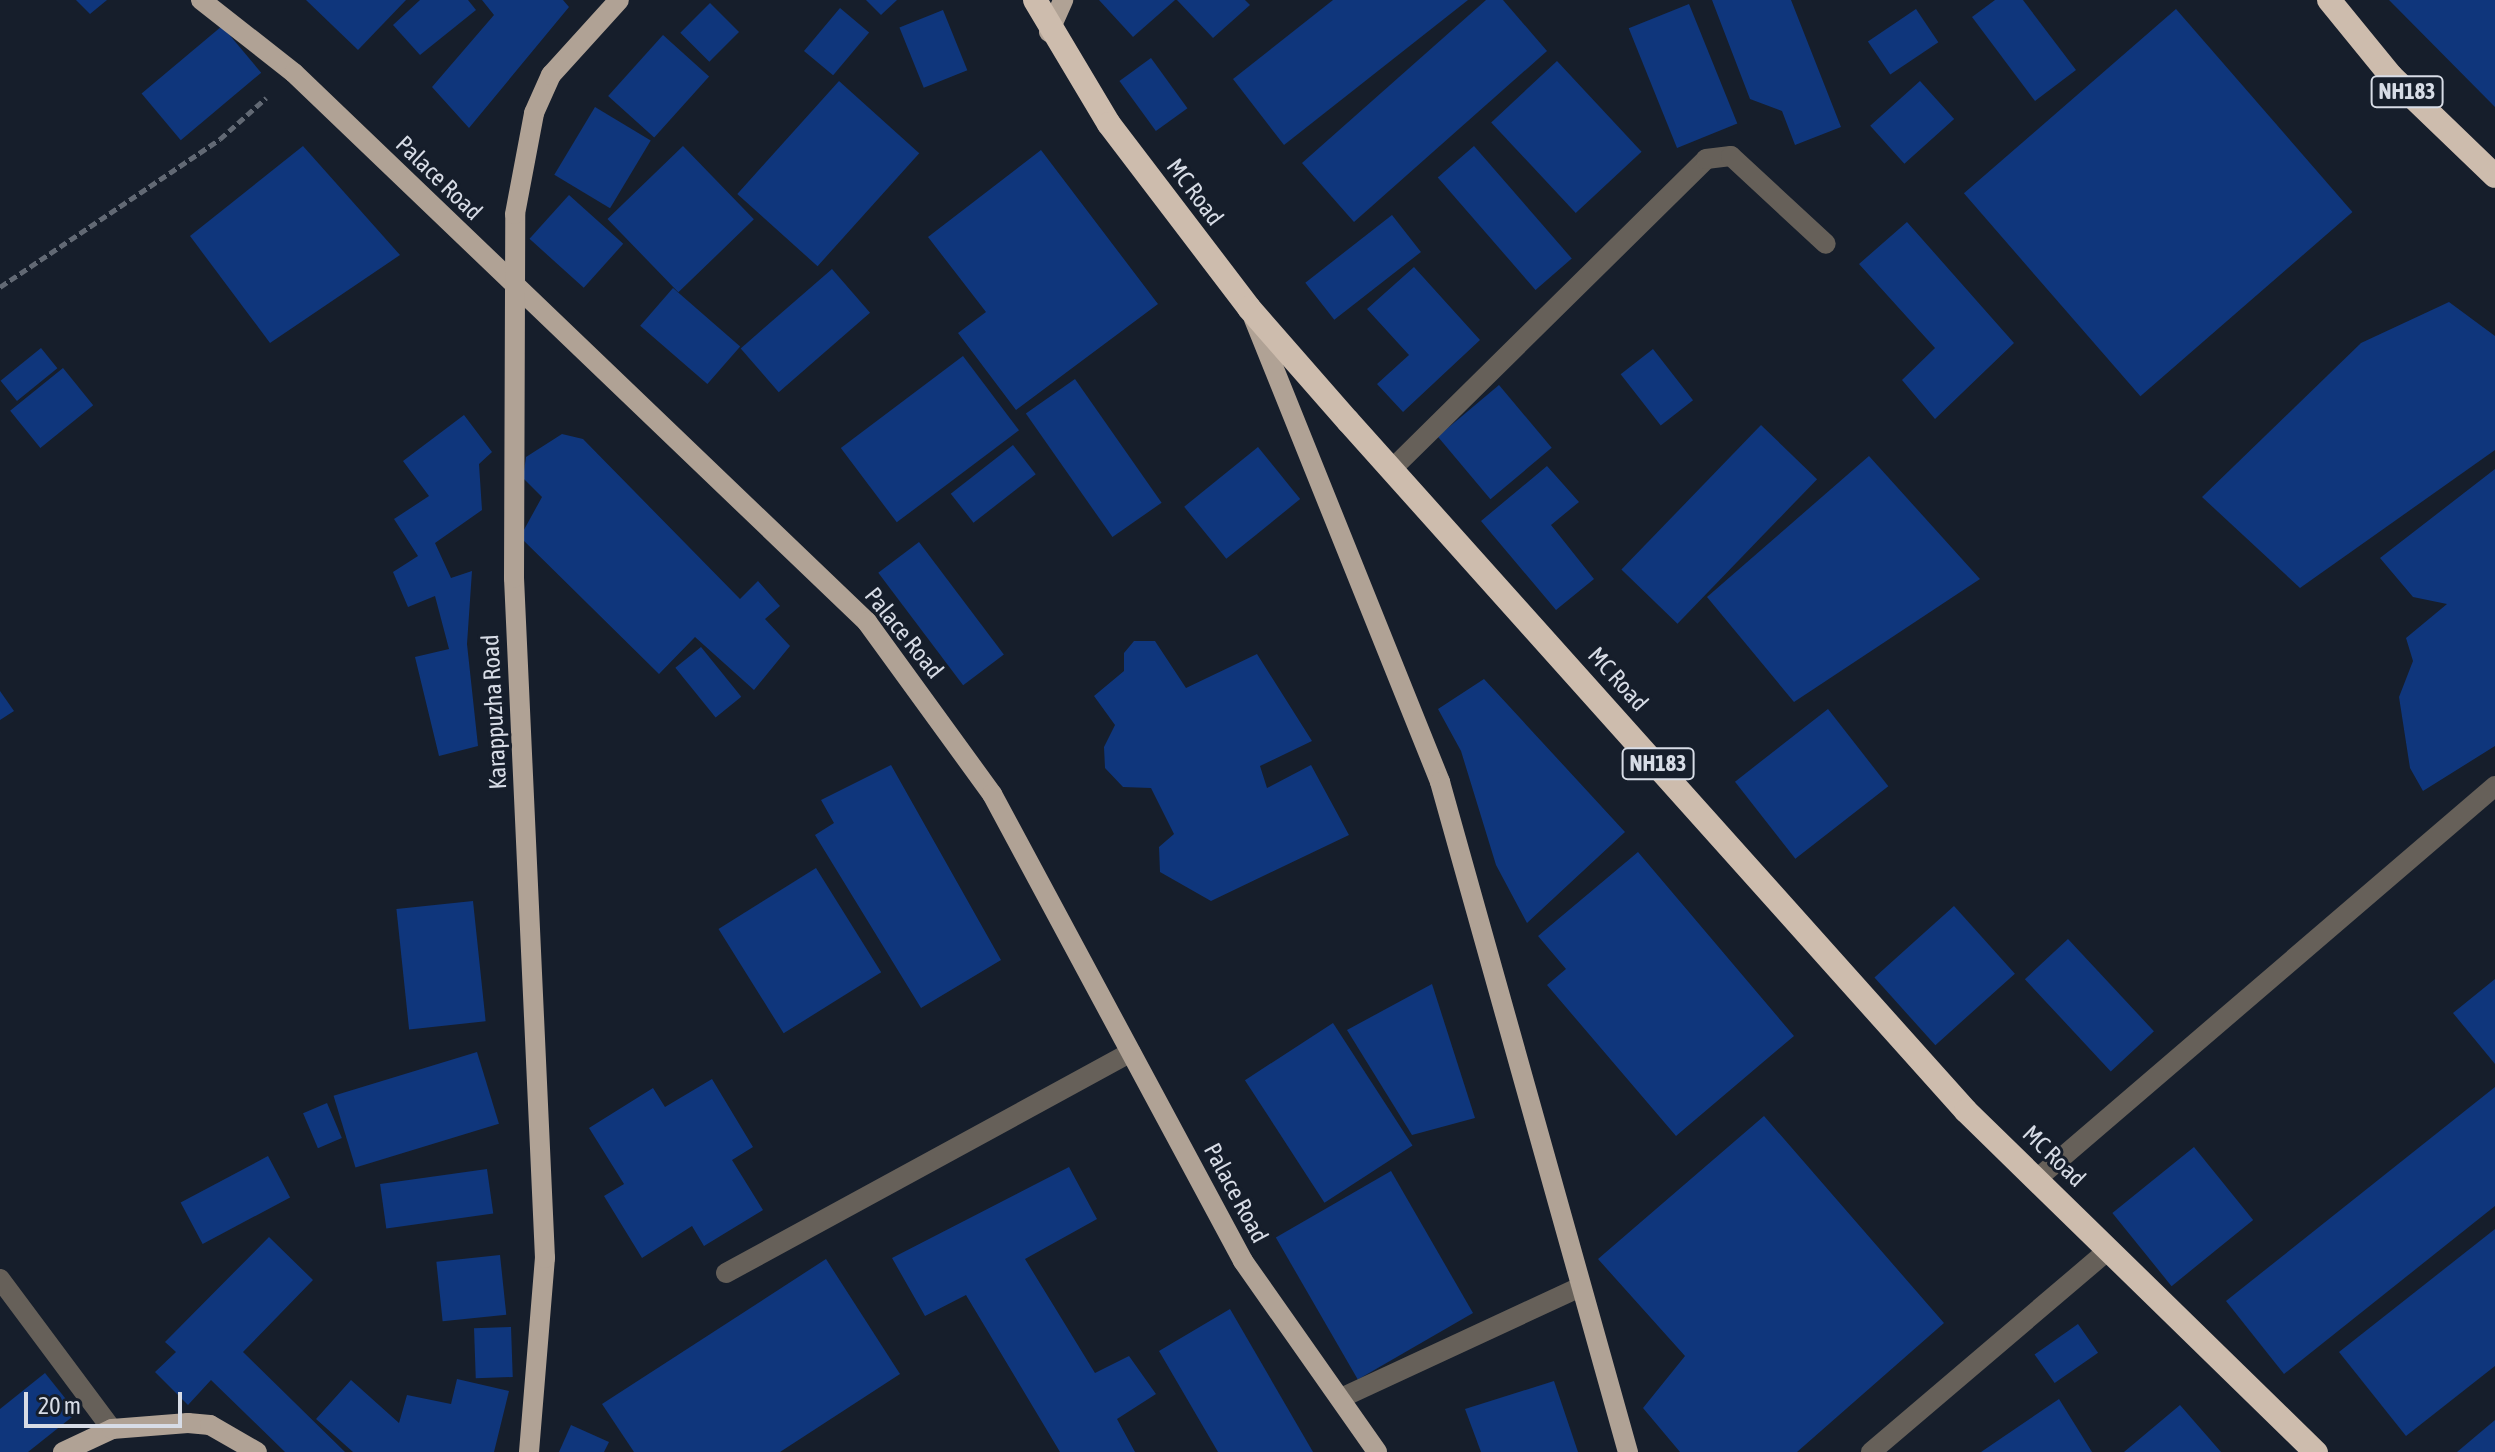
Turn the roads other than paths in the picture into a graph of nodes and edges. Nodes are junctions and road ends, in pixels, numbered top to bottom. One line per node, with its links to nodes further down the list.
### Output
1 (201, 0): 9 (main road, Palace Road)
2 (619, 0): 9 (main road, Karappuzha Road)
3 (1035, 0): 6 (highway, MC Road / NH183)
4 (1063, 0): 6 (main road)
5 (2329, 0): 7 (highway, NH183)
6 (1049, 32): 10 (highway, MC Road / NH183)
7 (2495, 176)
8 (1826, 244): 11 (street)
9 (511, 284): 13 (main road, Palace Road); 23 (main road, Karappuzha Road)
10 (1249, 308): 11 (highway, MC Road / NH183); 18 (main road)
11 (1392, 469): 14 (highway, MC Road / NH183)
12 (2495, 786): 14 (street)
13 (1131, 1052): 16 (street); 19 (main road, Palace Road)
14 (2038, 1178): 15 (highway, MC Road / NH183)
15 (2108, 1250): 26 (street); 27 (highway, MC Road / NH183)
16 (726, 1273)
17 (0, 1279): 20 (street)
18 (1580, 1287): 19 (street); 25 (main road)
19 (1341, 1398): 24 (main road, Palace Road)
20 (112, 1429): 21 (main road); 22 (main road)
21 (63, 1452)
22 (257, 1452)
23 (529, 1452)
24 (1377, 1452)
25 (1628, 1452)
26 (1871, 1452)
27 (2316, 1452)

